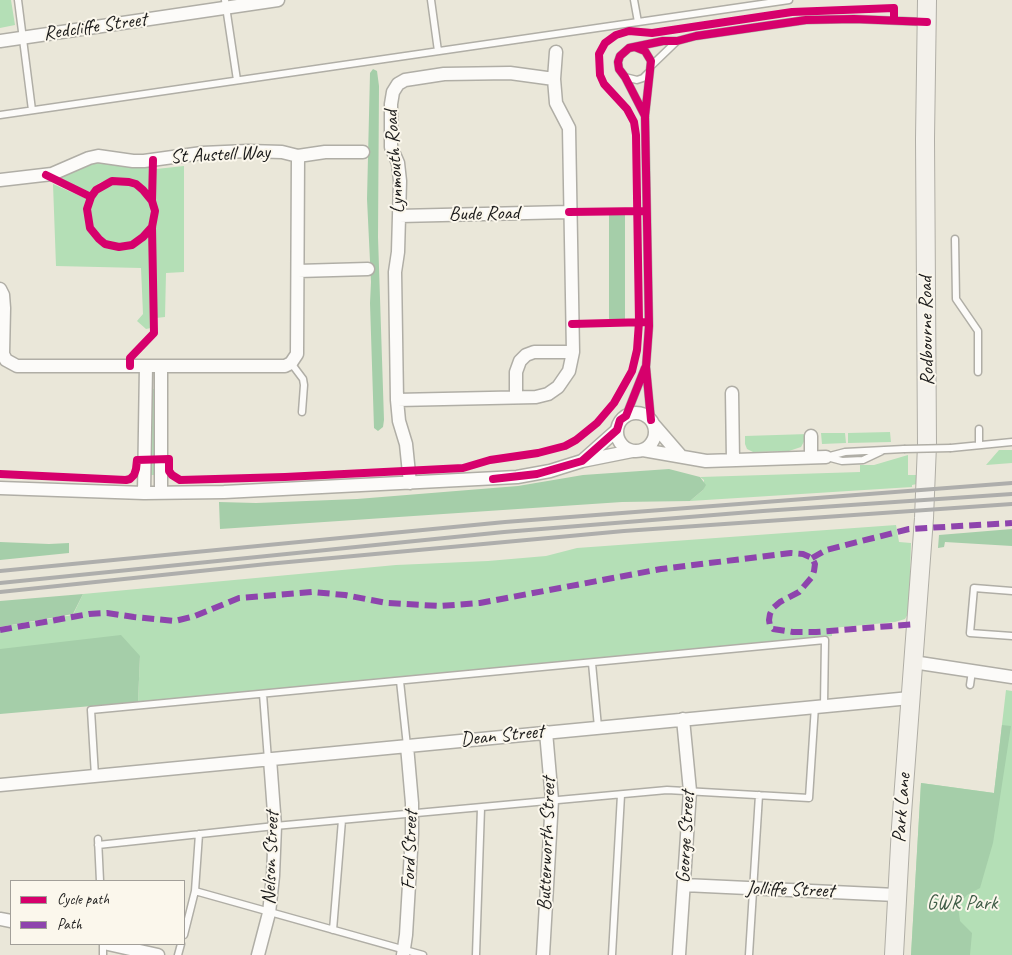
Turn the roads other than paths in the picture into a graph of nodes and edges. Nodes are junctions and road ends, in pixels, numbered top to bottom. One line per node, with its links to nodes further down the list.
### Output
1 (18, 0): 10 (lane)
2 (278, 0): 7 (street, Redcliffe Street)
3 (431, 0): 14 (lane)
4 (634, 0): 8 (lane)
5 (789, 0): 8 (lane)
6 (927, 0): 9 (main road, Rodbourne Road)
7 (226, 4): 10 (street, Redcliffe Street); 19 (lane)
8 (638, 22): 14 (lane)
9 (927, 22): 12 (lane); 61 (main road, Rodbourne Road)
10 (22, 38): 11 (street, Redcliffe Street); 20 (lane)
11 (0, 41)
12 (677, 41): 13 (lane); 16 (lane)
13 (635, 47): 16 (lane); 17 (lane)
14 (438, 51): 19 (lane)
15 (556, 52): 18 (street)
16 (650, 69): 17 (lane); 22 (lane)
17 (624, 77): 22 (lane)
18 (554, 79): 26 (street); 27 (street, Lynmouth Road)
19 (237, 80): 20 (lane)
20 (32, 110): 21 (lane)
21 (0, 115)
22 (645, 116): 36 (lane)
23 (363, 152): 24 (street)
24 (298, 156): 25 (street, St Austell Way); 30 (street, St Austell Way)
25 (0, 180)
26 (570, 212): 27 (street, Bude Road); 32 (street)
27 (399, 216): 40 (street, Lynmouth Road)
28 (955, 240): 37 (lane)
29 (368, 269): 30 (street)
30 (298, 271): 33 (street, St Austell Way)
31 (0, 289): 34 (street)
32 (572, 352): 39 (street); 39 (street)
33 (291, 363): 35 (street); 41 (lane)
34 (146, 366): 35 (street); 57 (street)
35 (161, 366): 58 (street)
36 (646, 367): 42 (lane); 43 (lane)
37 (978, 372)
38 (732, 393): 53 (street)
39 (516, 397): 40 (street)
40 (397, 400): 55 (street, Lynmouth Road)
41 (302, 412)
42 (626, 416): 43 (street); 45 (street)
43 (652, 423): 49 (street); 50 (street)
44 (979, 429): 48 (lane)
45 (616, 430): 49 (street); 54 (street)
46 (811, 436): 51 (street)
47 (1012, 442): 48 (lane)
48 (979, 445): 52 (lane, bridge)
49 (638, 451): 50 (street); 54 (street)
50 (680, 456): 53 (street)
51 (811, 457): 52 (street); 53 (street)
52 (826, 457)
53 (733, 460)
54 (582, 461): 55 (street)
55 (410, 483): 58 (street)
56 (0, 488): 57 (street)
57 (144, 492): 58 (street)
58 (161, 493)
59 (1012, 591): 60 (lane)
60 (1012, 636)
61 (913, 662): 63 (street); 68 (main road, Park Lane)
62 (592, 663): 65 (lane); 69 (lane); 71 (lane)
63 (972, 671): 64 (street); 66 (lane)
64 (1012, 677)
65 (400, 681): 67 (lane); 73 (lane)
66 (970, 685)
67 (262, 694): 74 (lane); 75 (lane)
68 (910, 698): 69 (street, Dean Street); 90 (main road, Park Lane)
69 (819, 706): 70 (street, Dean Street); 79 (lane)
70 (683, 719): 71 (street, Dean Street); 77 (street, George Street)
71 (598, 727): 72 (street, Dean Street)
72 (546, 732): 73 (street, Dean Street); 80 (street, Butterworth Street)
73 (407, 746): 74 (street, Dean Street); 82 (street, Ford Street)
74 (269, 760): 75 (street, Dean Street); 84 (street, Nelson Street)
75 (95, 776): 76 (street, Dean Street)
76 (0, 785)
77 (690, 791): 78 (lane); 79 (lane); 87 (street, George Street)
78 (621, 795): 80 (lane); 101 (lane)
79 (759, 795): 88 (lane)
80 (552, 800): 81 (lane); 100 (street, Butterworth Street)
81 (481, 808): 82 (lane); 99 (lane)
82 (412, 814): 83 (lane); 95 (street, Ford Street)
83 (342, 820): 84 (lane); 92 (lane)
84 (275, 826): 85 (lane); 91 (street, Nelson Street)
85 (199, 834): 86 (lane); 89 (lane)
86 (100, 880)
87 (684, 885): 88 (street, Jolliffe Street); 102 (street, George Street)
88 (753, 889): 90 (street, Jolliffe Street); 103 (lane)
89 (196, 891): 91 (lane); 93 (lane)
90 (896, 895): 104 (main road, Park Lane)
91 (270, 913): 92 (lane); 97 (street, Nelson Street)
92 (333, 930): 95 (lane)
93 (185, 931)
94 (113, 945): 96 (street)
95 (404, 952): 98 (lane)
96 (158, 955)
97 (258, 955)
98 (423, 955)
99 (476, 955)
100 (543, 955)
101 (612, 955)
102 (679, 955)
103 (749, 955)
104 (894, 955)

